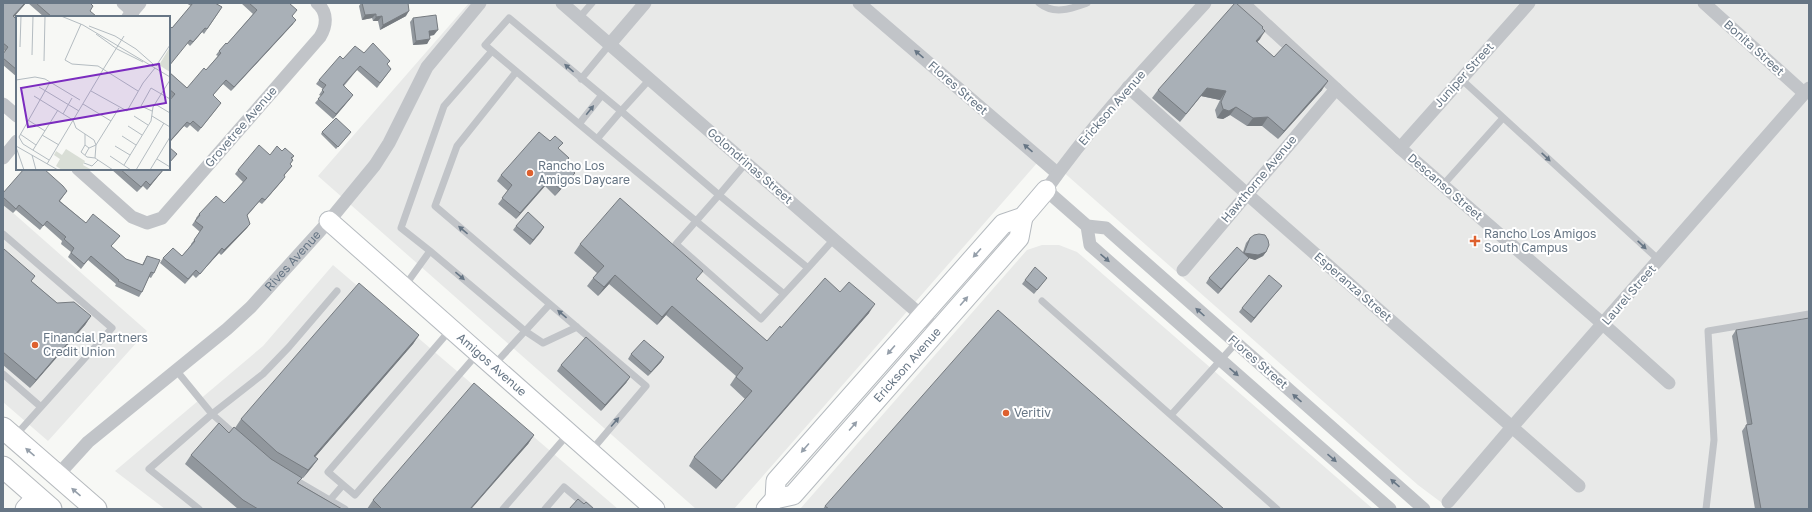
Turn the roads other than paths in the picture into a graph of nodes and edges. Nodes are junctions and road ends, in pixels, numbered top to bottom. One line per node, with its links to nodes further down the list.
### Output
1 (317, 3): 34 (street, Grovetree Avenue)
2 (480, 3): 41 (street, Rives Avenue)
3 (562, 3): 13 (street, Golondrinas Street)
4 (592, 3): 13 (lane)
5 (645, 3): 14 (street)
6 (860, 3): 35 (street, Flores Street, one-way to 6)
7 (1039, 3): 8 (lane)
8 (1087, 3)
9 (1205, 3): 20 (street, Erickson Avenue)
10 (1243, 3): 21 (street, Descanso Street)
11 (1529, 3): 19 (street, Juniper Street)
12 (1704, 3): 22 (street, Bonita Street)
13 (579, 18): 14 (street, Golondrinas Street)
14 (610, 44): 17 (street, Golondrinas Street); 18 (lane)
15 (492, 51): 16 (lane); 18 (lane, one-way to 15); 46 (lane)
16 (516, 72): 28 (lane); 54 (lane, one-way to 16)
17 (650, 78): 25 (lane); 33 (street, Golondrinas Street)
18 (581, 79): 23 (lane)
19 (1462, 79): 27 (lane); 31 (street, Juniper Street)
20 (1128, 87): 35 (street, Erickson Avenue); 38 (street, Esperanza Street)
21 (1336, 89): 31 (street, Descanso Street); 38 (street, Hawthorne Avenue)
22 (1807, 90): 47 (street, Laurel Street)
23 (602, 95): 25 (lane); 28 (lane, one-way to 23)
24 (3, 104): 26 (street)
25 (621, 111): 29 (lane); 39 (lane)
26 (16, 115)
27 (1503, 118): 36 (lane); 47 (lane, one-way to 47)
28 (579, 124): 29 (lane)
29 (597, 139): 42 (lane)
30 (16, 142): 32 (street)
31 (1400, 148): 36 (street, Descanso Street)
32 (3, 158)
33 (746, 163): 39 (lane); 45 (street, Golondrinas Street)
34 (79, 170)
35 (1057, 173): 37 (street, Erickson Avenue)
36 (1443, 185): 57 (street, Descanso Street)
37 (1046, 190): 40 (street, Erickson Avenue); 43 (street)
38 (1247, 194): 49 (street, Hawthorne Avenue); 72 (street, Esperanza Street)
39 (719, 195): 42 (lane); 48 (lane)
40 (1023, 217): 56 (street, Erickson Avenue, one-way to 56); 60 (street, Erickson Avenue, one-way to 40)
41 (329, 221): 50 (street, Amigos Avenue); 66 (street, Rives Avenue)
42 (696, 221): 52 (lane); 52 (lane)
43 (1087, 226): 62 (street, Flores Street, one-way to 43); 64 (street, Flores Street, one-way to 64)
44 (4, 238): 69 (lane)
45 (834, 240): 48 (lane); 56 (street, Golondrinas Street)
46 (430, 251): 50 (lane); 61 (lane, one-way to 61)
47 (1659, 260): 57 (street, Laurel Street)
48 (808, 268): 52 (lane)
49 (1183, 270)
50 (404, 287): 59 (street, Amigos Avenue)
51 (337, 291): 70 (lane)
52 (784, 294)
53 (1042, 301): 71 (lane)
54 (550, 304): 58 (lane, one-way to 54); 61 (lane)
55 (1809, 314): 97 (lane)
56 (921, 315): 60 (street, Golondrinas Street); 85 (street, Erickson Avenue, one-way to 85)
57 (1604, 324): 68 (street, Descanso Street); 72 (street, Laurel Street)
58 (577, 327): 61 (lane); 76 (lane, one-way to 58)
59 (451, 329): 63 (street, Amigos Avenue); 80 (lane)
60 (938, 330): 85 (street, Erickson Avenue, one-way to 60)
61 (525, 331): 65 (lane)
62 (1236, 343): 64 (lane); 96 (street, Flores Street, one-way to 62)
63 (478, 353): 65 (street, Amigos Avenue); 80 (lane)
64 (1221, 360): 71 (lane); 95 (street, Flores Street, one-way to 95)
65 (493, 366): 74 (street, Amigos Avenue)
66 (176, 370): 70 (lane); 79 (street, Rives Avenue)
67 (3, 374): 69 (lane)
68 (1668, 383)
69 (41, 406): 73 (lane)
70 (212, 414): 75 (lane); 88 (lane)
71 (1171, 415): 94 (lane)
72 (1512, 427): 81 (street, Esperanza Street); 83 (street, Laurel Street)
73 (8, 433): 79 (main road, one-way to 73)
74 (569, 433): 76 (street, Amigos Avenue); 90 (lane)
75 (246, 444)
76 (590, 452): 93 (street, Amigos Avenue)
77 (3, 466): 84 (main road)
78 (282, 472): 82 (lane)
79 (57, 476): 87 (main road, one-way to 79)
80 (344, 485): 82 (lane)
81 (1579, 486)
82 (330, 500): 89 (lane)
83 (1448, 502)
84 (38, 505): 86 (main road)
85 (771, 505)
86 (73, 509)
87 (96, 509)
88 (199, 509)
89 (345, 509)
90 (504, 509)
91 (544, 509): 92 (lane)
92 (590, 509)
93 (655, 509)
94 (1276, 509)
95 (1390, 509)
96 (1424, 509)
97 (1706, 509)

